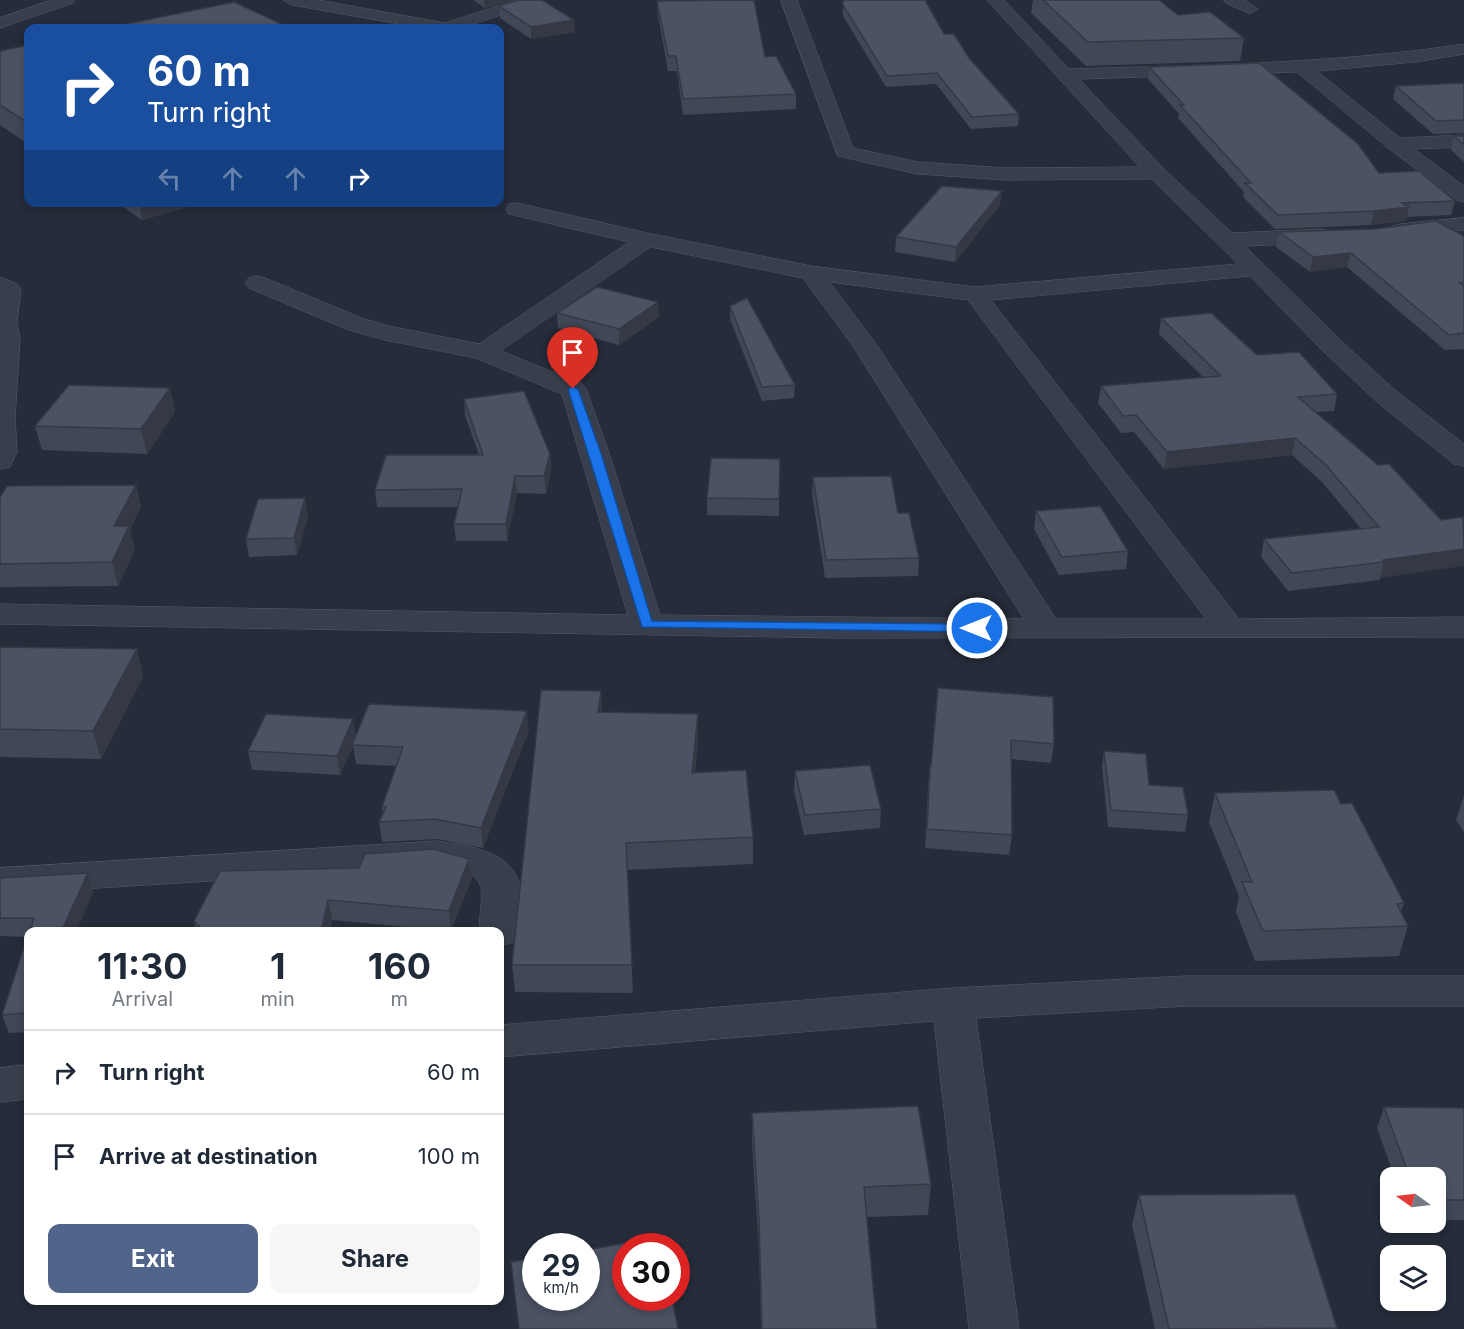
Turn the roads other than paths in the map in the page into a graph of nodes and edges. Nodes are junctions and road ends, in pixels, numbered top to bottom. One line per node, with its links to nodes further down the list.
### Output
1 (67, 0): 8 (street)
2 (295, 0): 11 (street)
3 (532, 0): 12 (street)
4 (789, 0): 18 (street)
5 (995, 0): 15 (street)
6 (1232, 0): 9 (street)
7 (0, 8): 8 (street)
8 (42, 9): 10 (street)
9 (1250, 9)
10 (0, 22)
11 (424, 24)
12 (458, 24)
13 (1464, 49): 14 (street)
14 (1301, 67): 15 (street); 17 (street)
15 (1065, 74): 18 (street)
16 (1464, 141): 17 (street)
17 (1395, 144): 19 (street)
18 (1157, 173): 25 (street)
19 (1464, 196)
20 (517, 209): 24 (street)
21 (1464, 224): 22 (street)
22 (1382, 232)
23 (1341, 235): 25 (street)
24 (647, 240): 27 (street); 31 (street)
25 (1227, 240): 26 (street)
26 (1254, 269): 30 (street); 32 (street)
27 (811, 273): 30 (street); 37 (street)
28 (257, 283): 31 (street)
29 (0, 284): 33 (street)
30 (975, 294): 38 (street)
31 (483, 352): 35 (street)
32 (1464, 458)
33 (0, 461)
34 (0, 614): 35 (street)
35 (647, 624): 37 (street)
36 (1464, 627): 38 (street)
37 (1046, 628): 38 (street)
38 (1230, 629)
39 (0, 881): 40 (street)
40 (499, 927)
41 (1464, 991): 42 (street)
42 (953, 1004): 43 (street); 46 (street)
43 (504, 1041)
44 (24, 1082): 45 (street)
45 (0, 1085)
46 (994, 1329)

